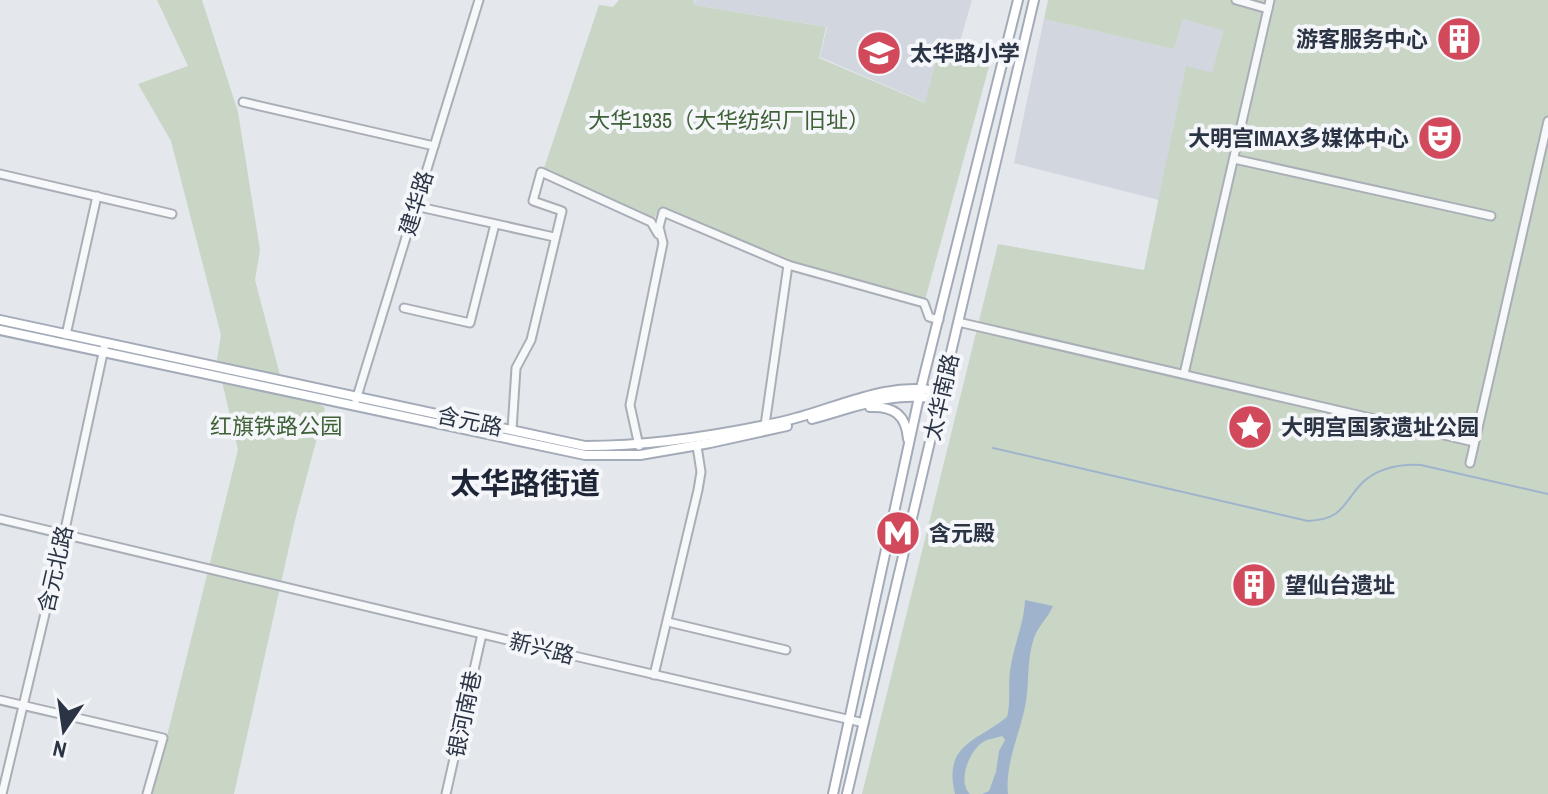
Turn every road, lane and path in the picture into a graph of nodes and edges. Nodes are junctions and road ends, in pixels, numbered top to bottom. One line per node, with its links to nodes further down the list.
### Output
1 (479, 0): 8 (street, 建华路)
2 (1018, 0): 21 (main road, 太华南路)
3 (1034, 0): 22 (main road, 太华南路)
4 (1236, 0): 5 (street)
5 (1269, 4): 9 (street)
6 (243, 102): 8 (street)
7 (1548, 121): 33 (street)
8 (434, 146): 12 (street, 建华路)
9 (1234, 159): 14 (street); 26 (street)
10 (0, 174): 11 (street)
11 (97, 196): 13 (street); 24 (street)
12 (415, 206): 15 (street); 29 (street, 建华路)
13 (172, 214)
14 (1491, 216)
15 (495, 224): 16 (street); 19 (street)
16 (554, 237): 17 (street); 32 (street)
17 (663, 243): 18 (street); 34 (street)
18 (788, 265): 21 (street); 31 (street)
19 (404, 308)
20 (0, 320): 24 (main road, 含元路)
21 (939, 320): 27 (main road, 太华南路)
22 (958, 322): 26 (street); 28 (main road, 太华南路)
23 (0, 330): 25 (main road, 含元路)
24 (66, 335): 25 (main road, 含元路)
25 (104, 349): 29 (main road, 含元路); 39 (street, 含元北路)
26 (1184, 374): 33 (street)
27 (920, 391): 28 (main road, 含元路); 30 (main road, 含元路); 31 (main road, 含元路); 36 (main road, 太华南路)
28 (940, 396): 47 (main road, 太华南路)
29 (356, 402): 32 (main road, 含元路); 35 (main road, 含元路)
30 (849, 409): 35 (main road, 含元路); 36 (main road)
31 (765, 425): 34 (main road, 含元路)
32 (512, 430): 34 (main road, 含元路)
33 (1474, 442): 37 (street)
34 (639, 446)
35 (697, 446): 40 (street)
36 (909, 447): 46 (main road, 太华南路)
37 (1470, 463)
38 (0, 519): 39 (street, 新兴路)
39 (64, 534): 41 (street, 新兴路); 45 (street, 含元北路)
40 (668, 622): 42 (street); 43 (street)
41 (482, 634): 43 (street, 新兴路); 50 (street, 银河南巷)
42 (786, 650)
43 (654, 675): 46 (street, 新兴路)
44 (0, 700): 45 (street)
45 (23, 705): 48 (street, 含元北路); 49 (street)
46 (848, 719): 47 (street, 新兴路); 51 (main road, 太华南路)
47 (864, 723): 52 (main road, 太华南路)
48 (2, 794)
49 (147, 794)
50 (446, 794)
51 (833, 794)
52 (847, 794)

